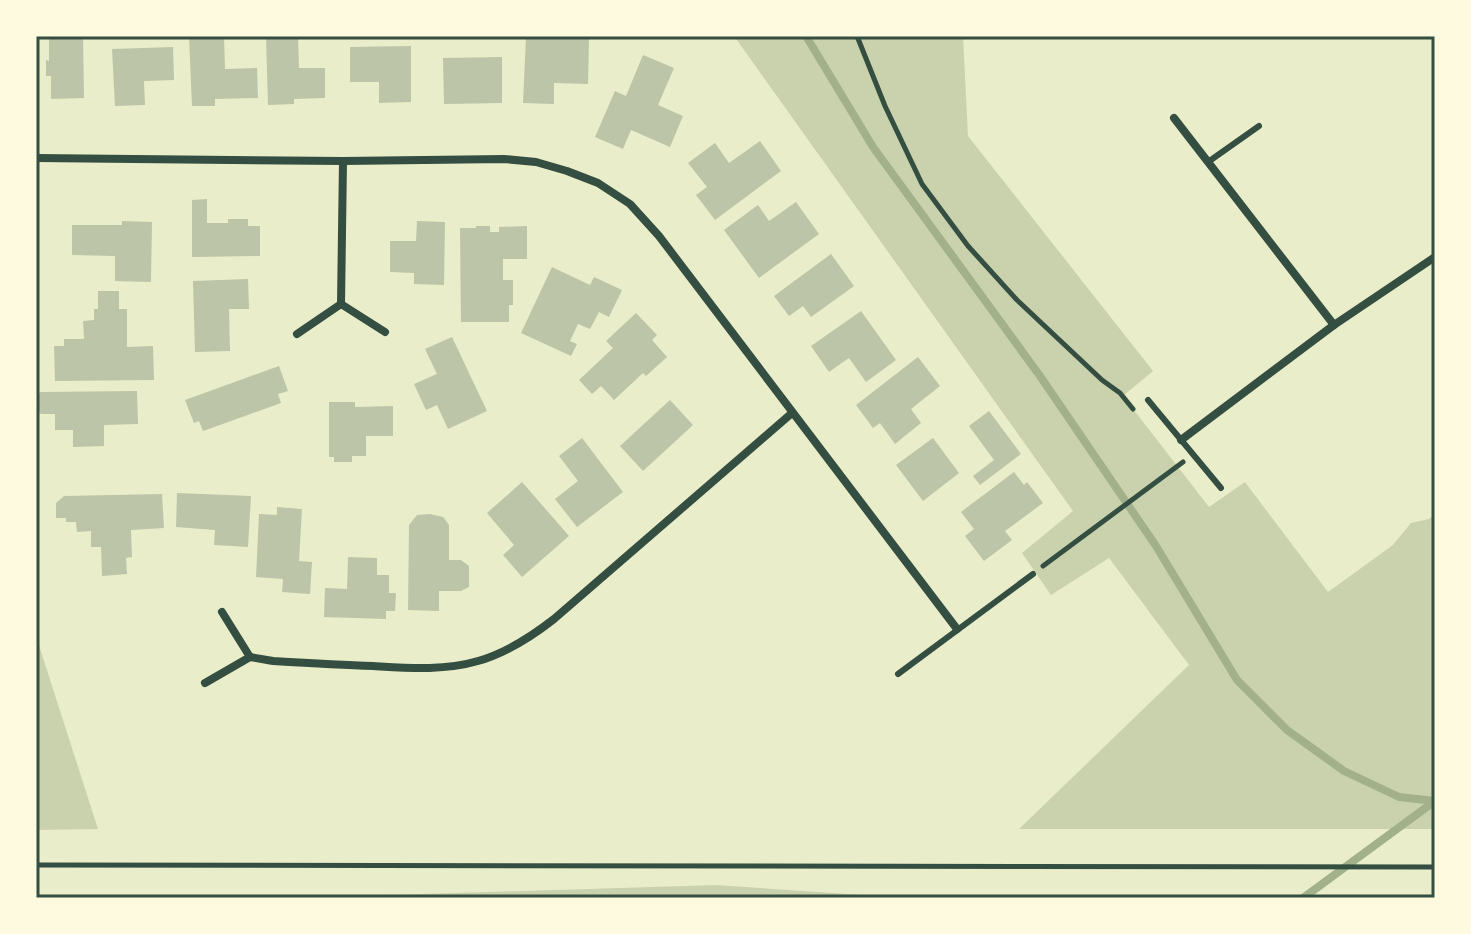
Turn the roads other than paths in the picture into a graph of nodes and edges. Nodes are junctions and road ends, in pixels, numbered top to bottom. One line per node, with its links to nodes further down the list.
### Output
1 (1174, 118): 5 (street)
2 (1259, 126): 5 (lane)
3 (36, 158): 4 (street)
4 (343, 161): 7 (street); 12 (street)
5 (1208, 162): 8 (street)
6 (1435, 257): 8 (street)
7 (341, 304): 9 (street); 10 (street)
8 (1334, 325): 13 (street)
9 (385, 332)
10 (297, 334)
11 (1148, 400): 13 (lane)
12 (792, 413): 17 (street); 18 (street)
13 (1181, 440): 14 (lane)
14 (1221, 488)
15 (1033, 574): 17 (lane)
16 (222, 612): 18 (street)
17 (957, 629): 19 (lane)
18 (250, 657): 20 (street)
19 (898, 674)
20 (205, 683)

